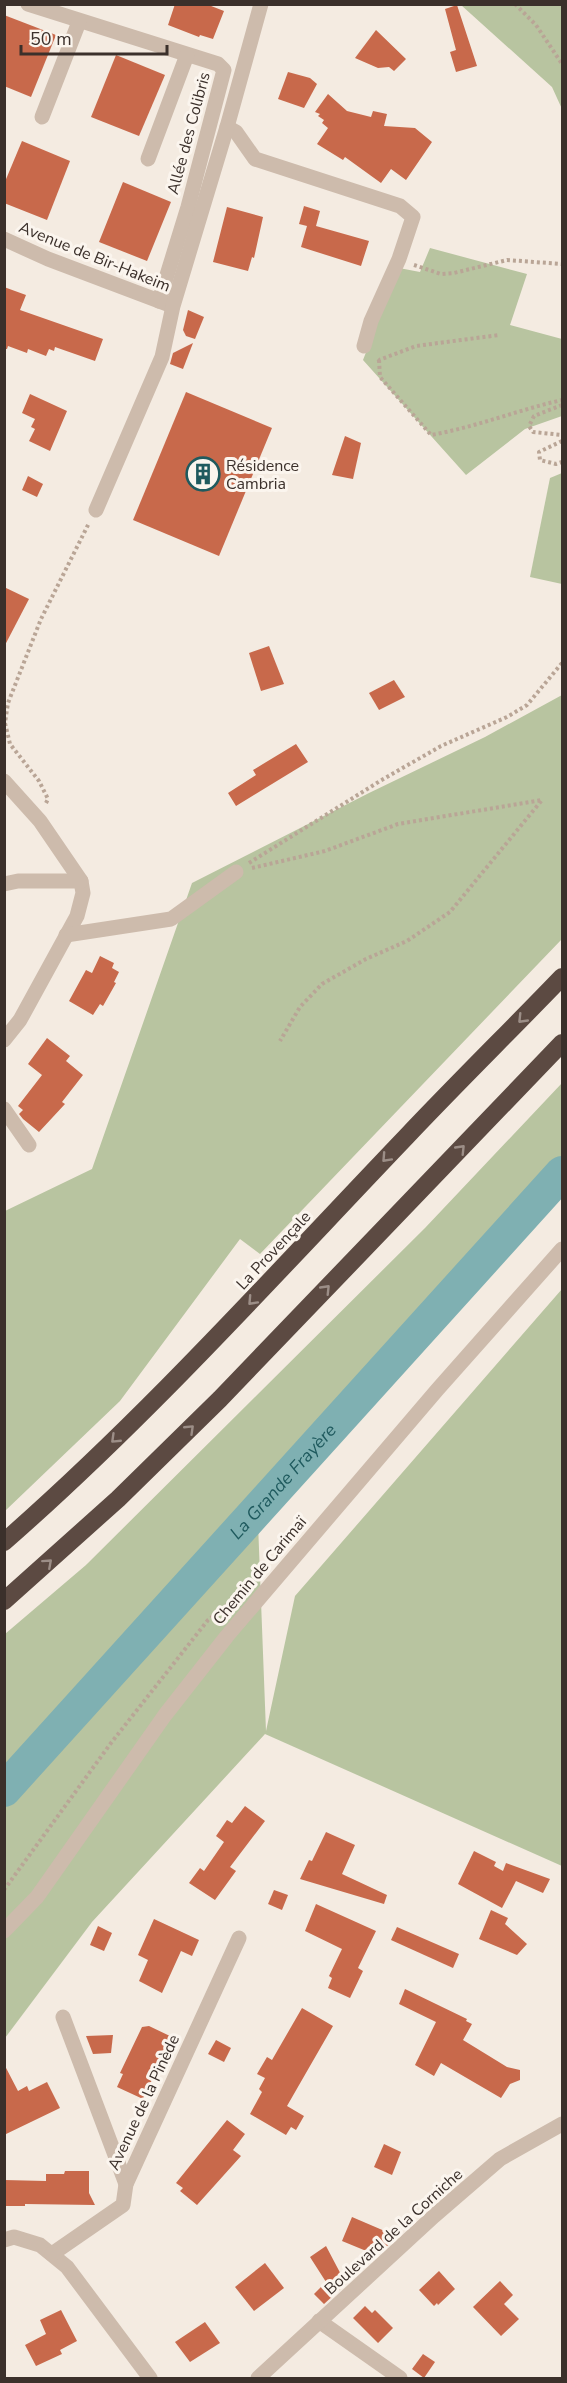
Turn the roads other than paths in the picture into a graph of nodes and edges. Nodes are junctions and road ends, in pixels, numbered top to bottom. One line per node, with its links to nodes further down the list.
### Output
1 (28, 4): 3 (street, Allée des Colibris)
2 (261, 4): 6 (street)
3 (79, 22): 4 (street, Allée des Colibris); 5 (street)
4 (188, 55): 7 (street); 9 (street, Allée des Colibris)
5 (42, 117)
6 (227, 127): 9 (street); 10 (street)
7 (148, 159)
8 (4, 239): 9 (street, Avenue de Bir-Hakeim)
9 (166, 304): 11 (street)
10 (364, 346)
11 (96, 510)
12 (4, 781): 14 (street)
13 (236, 872): 16 (street)
14 (81, 881): 15 (street); 16 (street)
15 (4, 884)
16 (66, 935): 18 (street)
17 (562, 977): 23 (highway, La Provençale, one-way to 23)
18 (4, 1040)
19 (562, 1042): 24 (highway, one-way to 19)
20 (4, 1109): 21 (street)
21 (29, 1145)
22 (562, 1249): 25 (street, Chemin de Carimaï)
23 (4, 1542)
24 (4, 1601)
25 (4, 1931)
26 (239, 1938): 29 (street, Avenue de la Pinède)
27 (63, 2017): 29 (street)
28 (562, 2124): 32 (street, Boulevard de la Corniche)
29 (126, 2184): 31 (street, Avenue de la Pinède)
30 (4, 2240): 31 (street)
31 (52, 2254): 33 (street)
32 (319, 2321): 34 (street, Boulevard de la Corniche); 35 (street)
33 (150, 2379)
34 (258, 2379)
35 (400, 2379)

